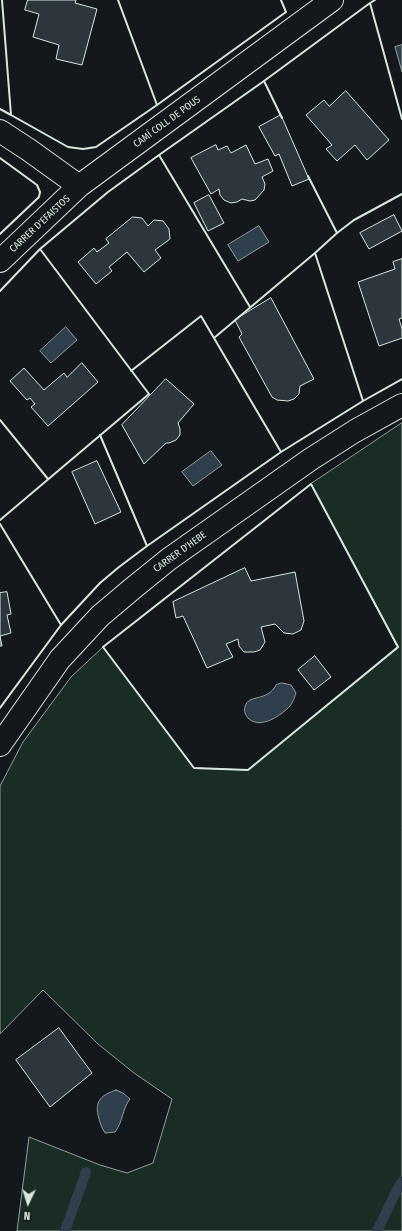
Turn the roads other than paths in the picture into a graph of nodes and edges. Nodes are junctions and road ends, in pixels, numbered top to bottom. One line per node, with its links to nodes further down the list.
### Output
1 (332, 0): 3 (street, CAMÍ COLL DE POUS)
2 (0, 131): 3 (street)
3 (79, 186): 4 (street, CARRER D'EFAISTOS)
4 (0, 261)
5 (402, 405): 6 (street, CARRER D'HEBE)
6 (0, 745)

